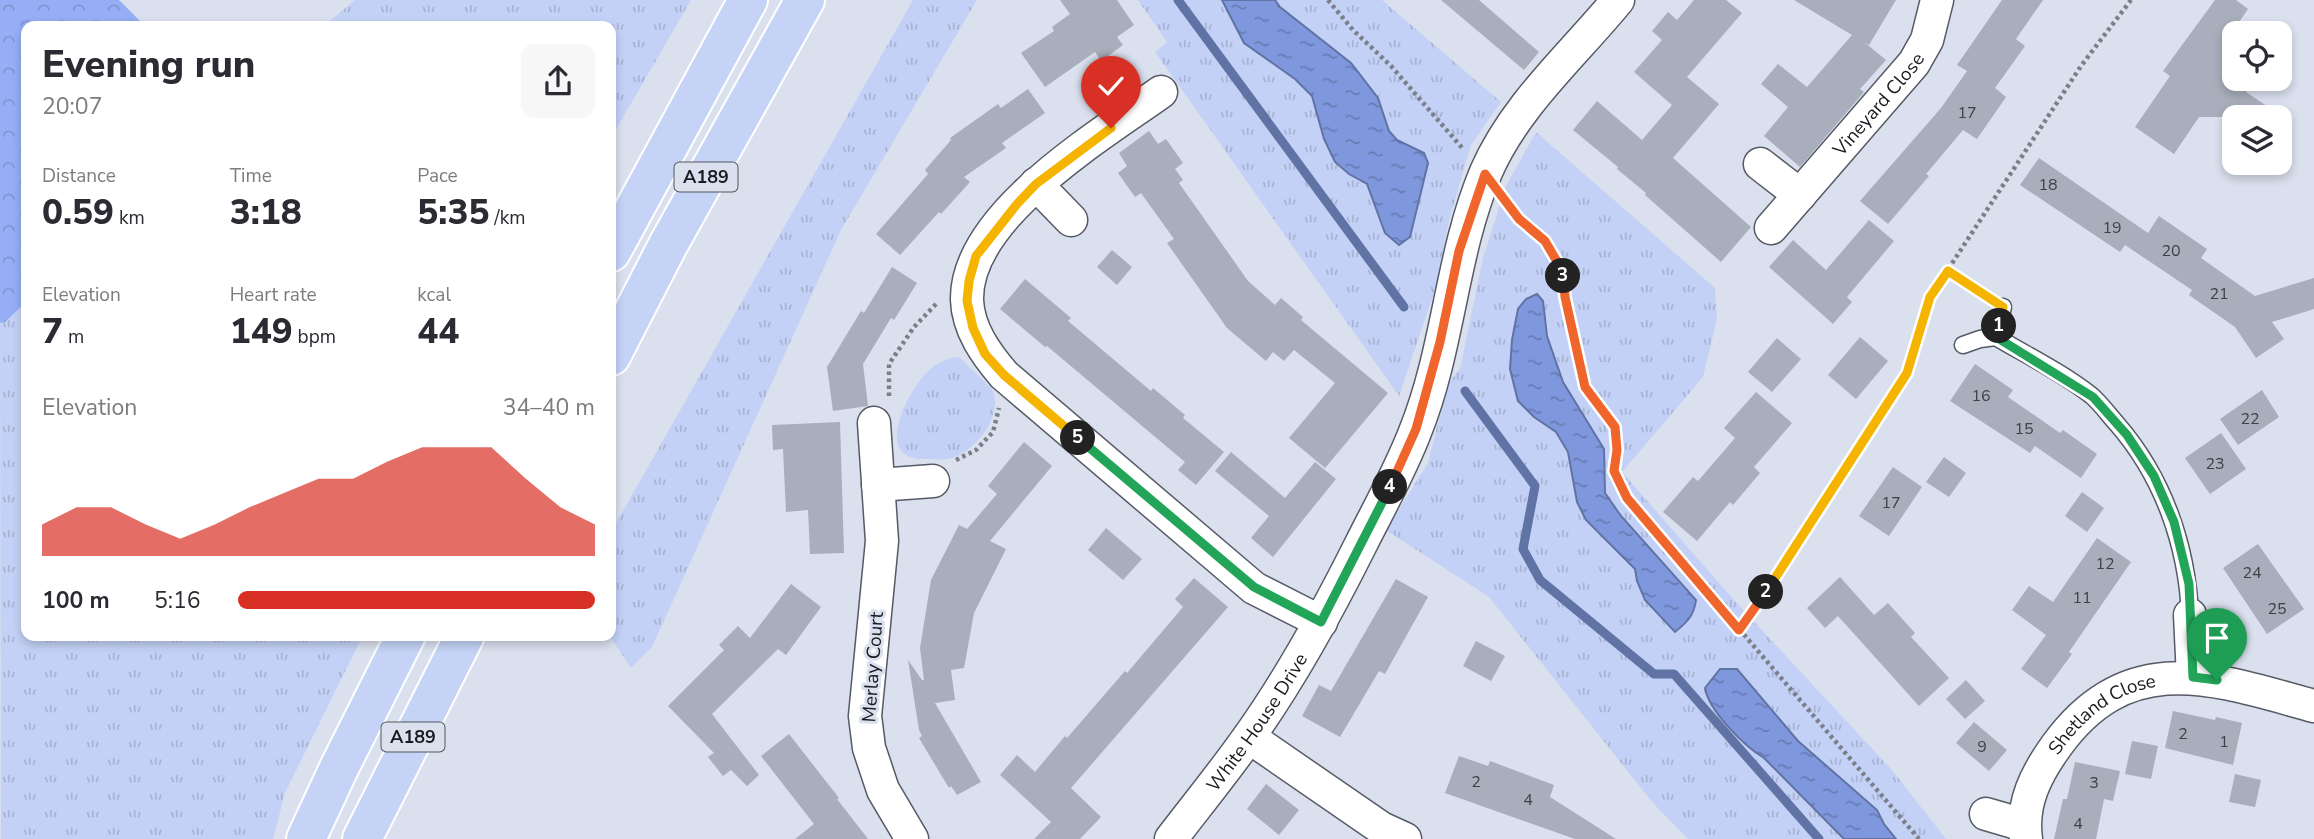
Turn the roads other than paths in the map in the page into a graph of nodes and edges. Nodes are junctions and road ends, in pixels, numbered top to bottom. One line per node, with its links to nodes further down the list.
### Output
1 (748, 0): 11 (main road, A189)
2 (805, 0): 15 (main road, A189)
3 (1618, 0): 20 (street, White House Drive)
4 (1937, 0): 8 (street, Vineyard Close)
5 (1161, 92): 7 (street)
6 (1760, 164): 8 (street)
7 (1036, 184): 9 (street); 20 (street)
8 (1800, 195): 10 (street, Vineyard Close)
9 (1070, 220)
10 (1772, 228)
11 (616, 243)
12 (2003, 307): 13 (lane)
13 (1996, 337): 14 (lane); 19 (lane)
14 (1963, 345)
15 (616, 346)
16 (882, 411): 18 (street, Merlay Court)
17 (942, 472): 18 (street)
18 (878, 485): 30 (street, Merlay Court)
19 (2190, 615): 23 (street)
20 (1321, 622): 25 (street, White House Drive)
21 (403, 641): 28 (main road, A189)
22 (462, 641): 29 (main road, A189)
23 (2193, 677): 24 (street, Shetland Close); 27 (street, Shetland Close)
24 (2314, 706)
25 (1249, 737): 31 (street, White House Drive); 32 (street)
26 (1986, 814): 27 (street, Shetland Close)
27 (2025, 832)
28 (306, 839)
29 (362, 839)
30 (912, 839)
31 (1171, 839)
32 (1405, 839)

